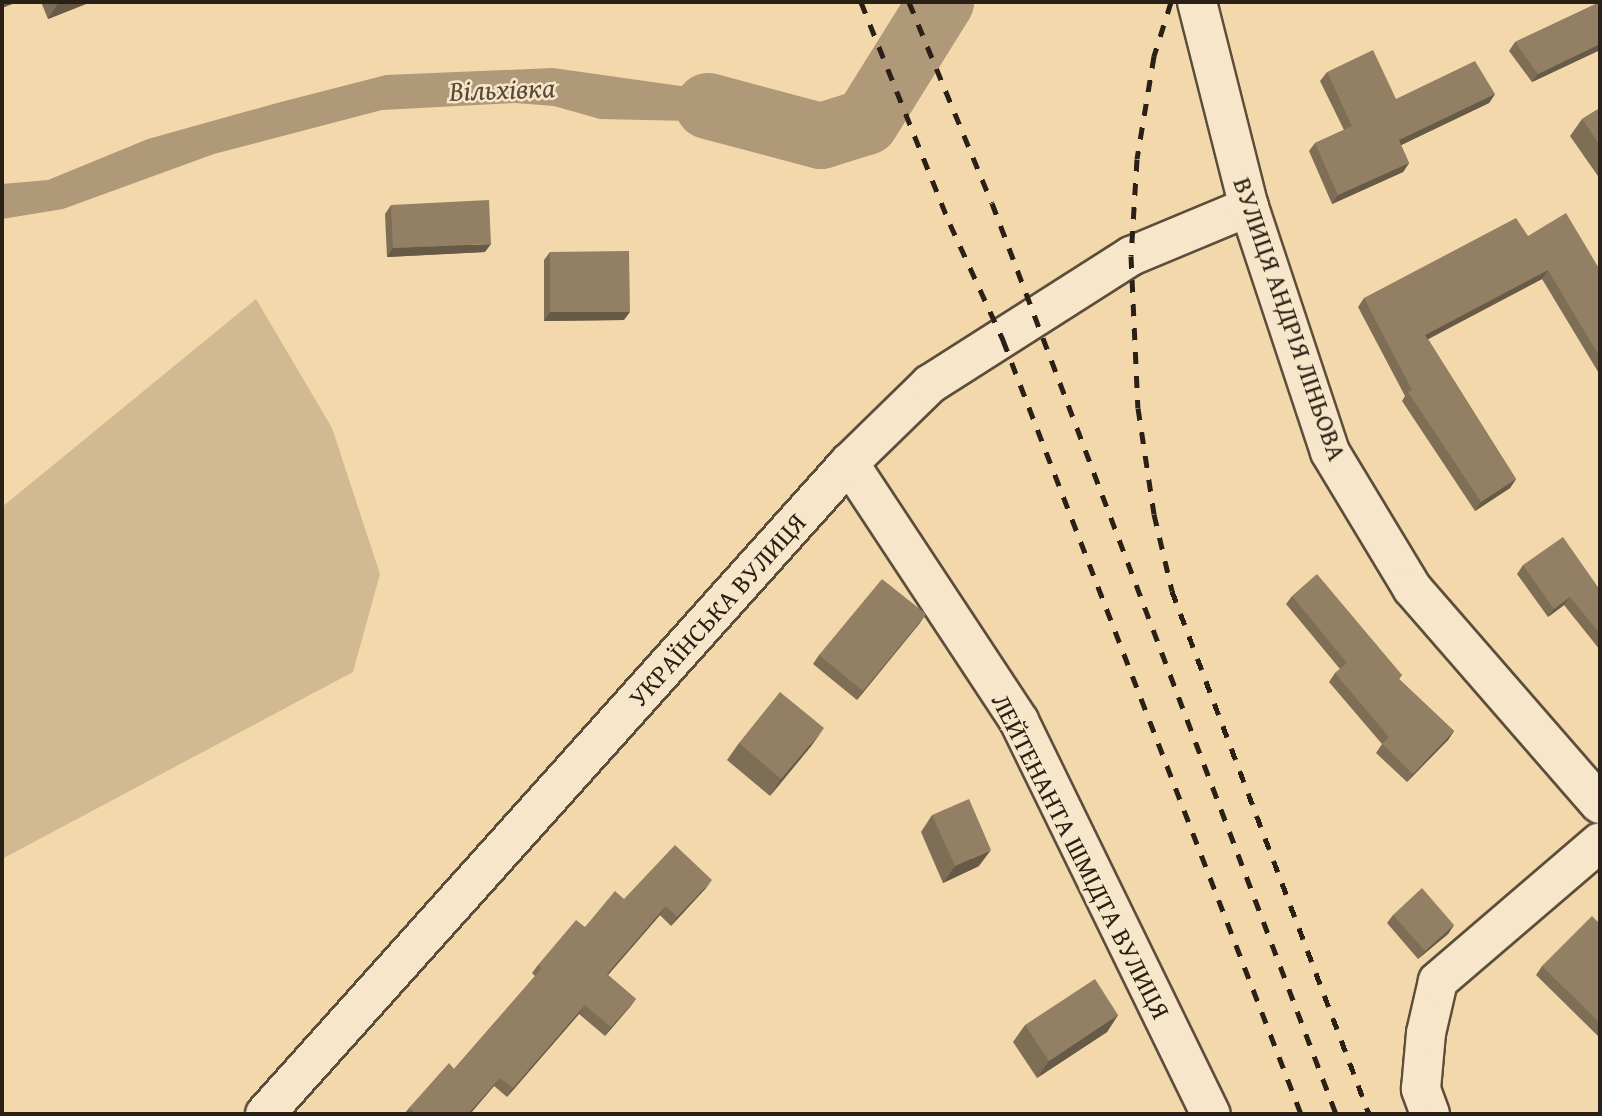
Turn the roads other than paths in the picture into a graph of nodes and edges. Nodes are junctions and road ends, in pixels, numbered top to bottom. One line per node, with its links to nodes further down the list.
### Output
1 (1197, 2): 2 (street, ВУЛИЦЯ АНДРІЯ ЛІНЬОВА)
2 (1249, 208): 3 (street, УКРАЇНСЬКА ВУЛИЦЯ); 4 (street, ВУЛИЦЯ АНДРІЯ ЛІНЬОВА)
3 (849, 463): 6 (street, УКРАЇНСЬКА ВУЛИЦЯ); 7 (street, ЛЕЙТЕНАНТА ШМІДТА ВУЛИЦЯ)
4 (1600, 804)
5 (1600, 842): 8 (street)
6 (265, 1114)
7 (1211, 1114)
8 (1430, 1114)

